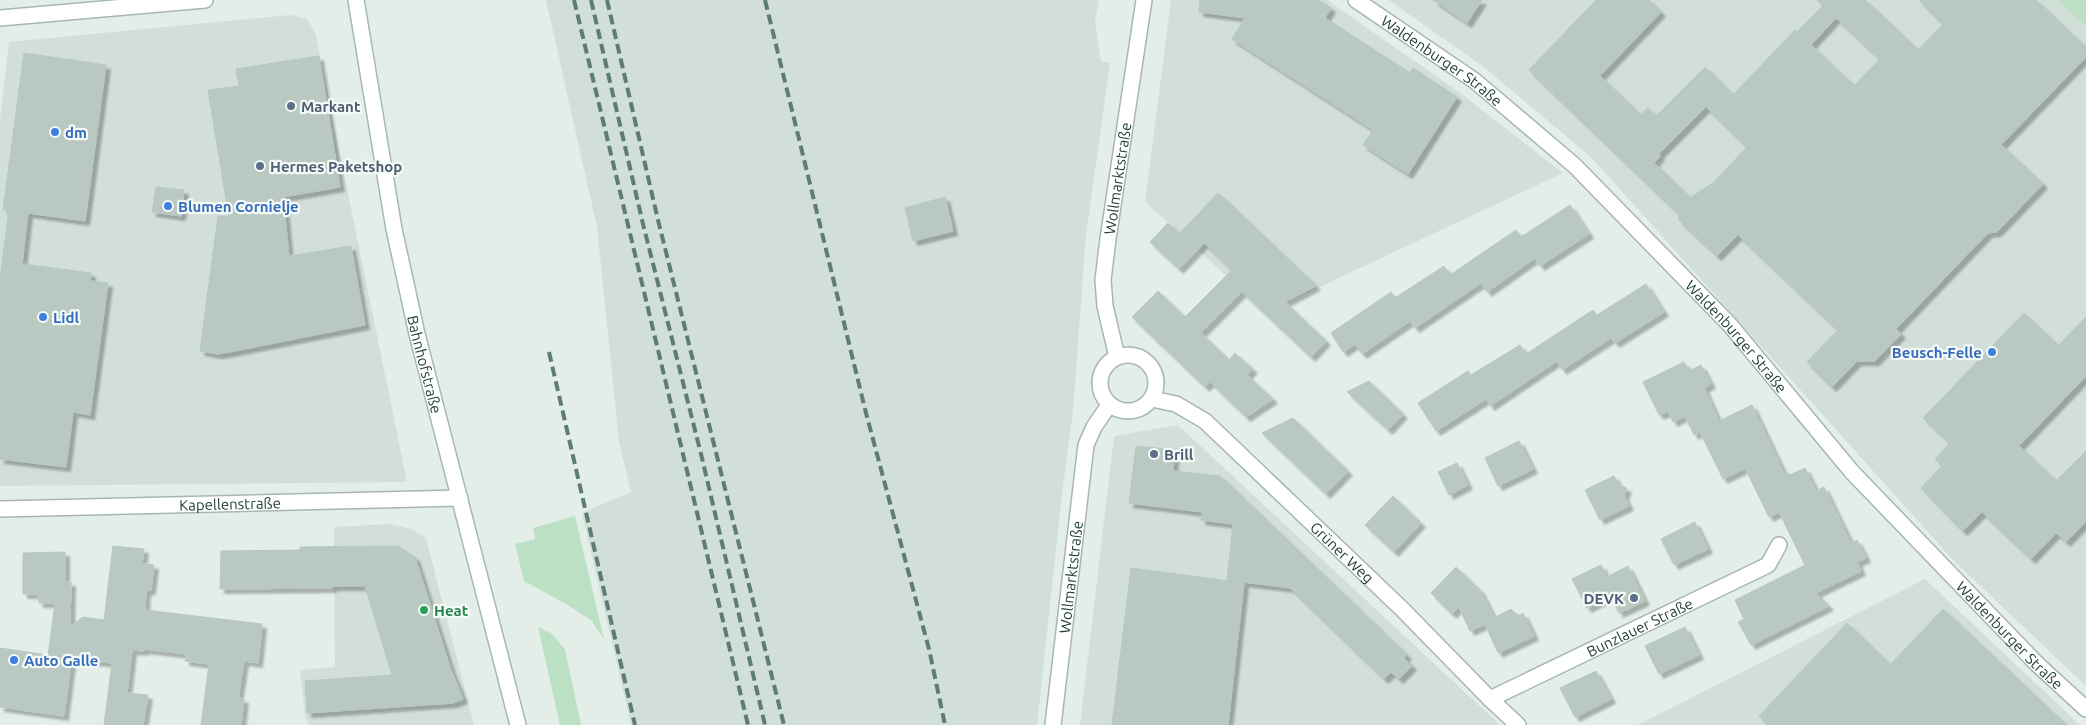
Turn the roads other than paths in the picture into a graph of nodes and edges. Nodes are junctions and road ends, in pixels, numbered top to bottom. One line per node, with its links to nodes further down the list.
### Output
1 (205, 0): 5 (street)
2 (356, 0): 9 (street, Bahnhofstraße)
3 (1144, 0): 6 (street, Wollmarktstraße)
4 (1356, 0): 13 (street, Waldenburger Straße)
5 (0, 18)
6 (1118, 357): 7 (street); 8 (street)
7 (1152, 399): 8 (street); 12 (street, Grüner Weg)
8 (1110, 405): 15 (street, Wollmarktstraße)
9 (460, 498): 10 (street, Kapellenstraße); 14 (street, Bahnhofstraße)
10 (0, 509)
11 (1780, 545): 12 (street, Bunzlauer Straße)
12 (1490, 699): 16 (street, Grüner Weg)
13 (2086, 709)
14 (518, 725)
15 (1053, 725)
16 (1518, 725)

